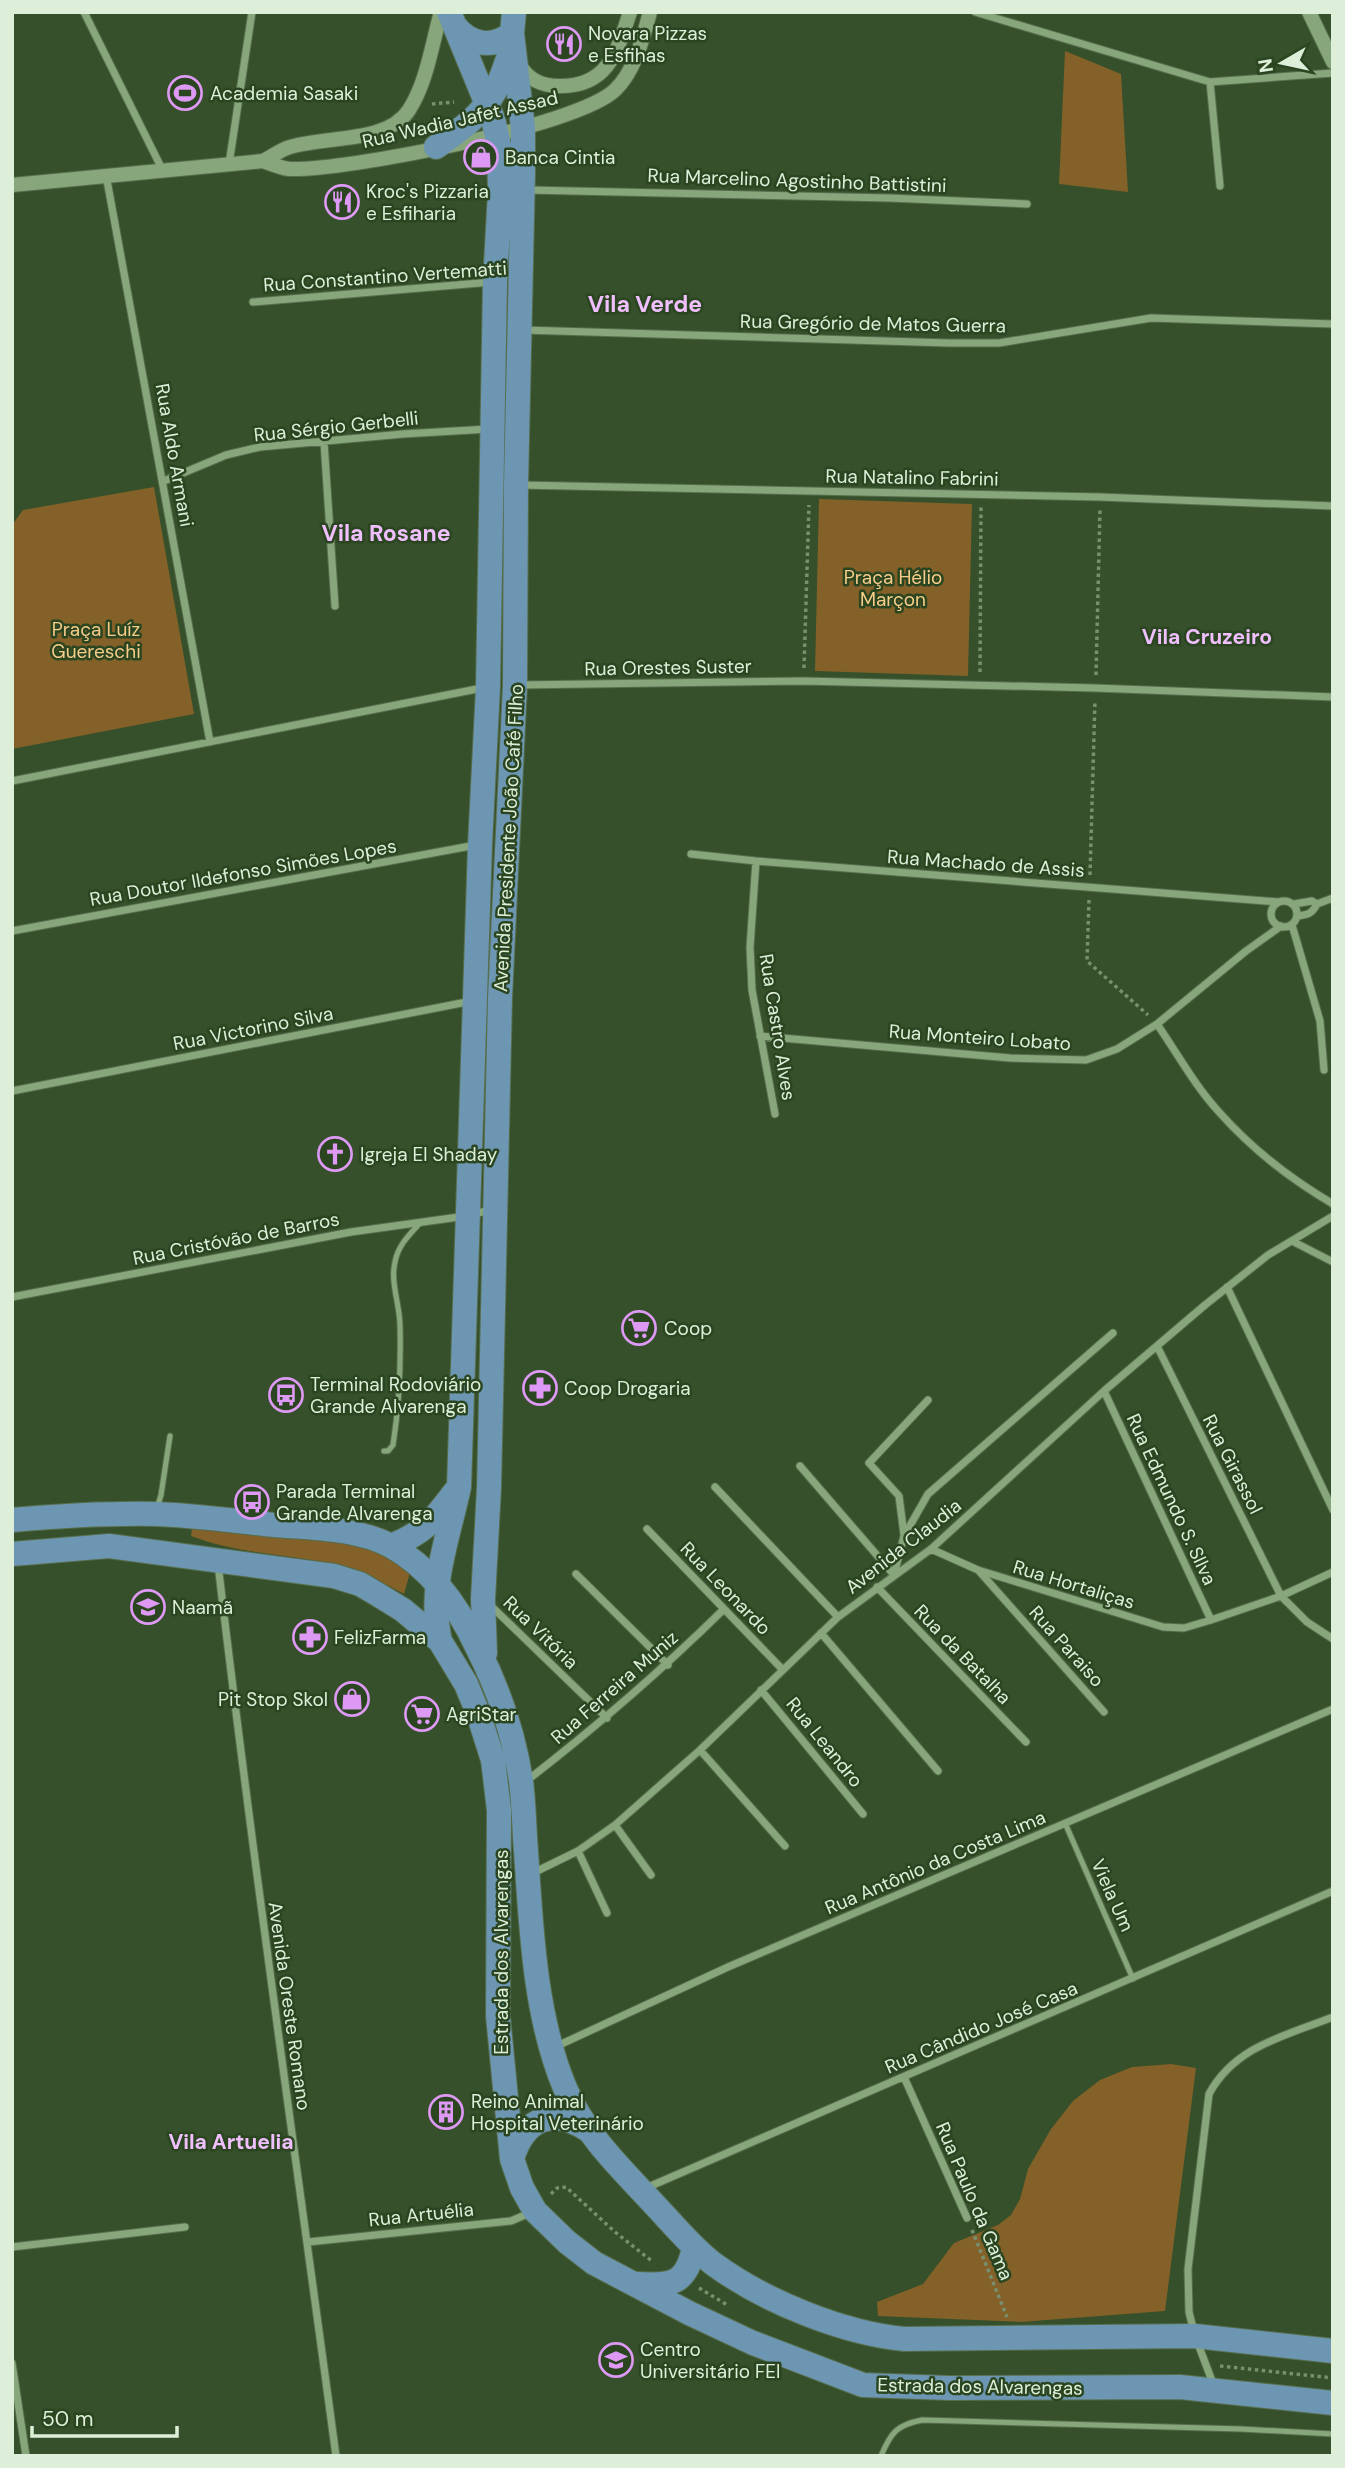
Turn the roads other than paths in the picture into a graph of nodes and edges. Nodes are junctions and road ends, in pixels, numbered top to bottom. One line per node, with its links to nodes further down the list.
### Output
1 (84, 12): 18 (street)
2 (252, 12): 17 (street)
3 (630, 12): 8 (street, Rua Wadia Jafet Assad)
4 (650, 12): 13 (street, Rua Wadia Jafet Assad)
5 (975, 12): 11 (street)
6 (1309, 12): 9 (street)
7 (448, 17): 8 (main road); 12 (main road, Avenida Presidente João Café Filho); 16 (street, Rua Wadia Jafet Assad)
8 (513, 36): 12 (main road); 13 (main road, Avenida Presidente João Café Filho)
9 (1333, 62)
10 (1333, 73): 11 (street)
11 (1210, 82): 21 (street)
12 (487, 104): 14 (main road, Avenida Presidente João Café Filho); 15 (main road)
13 (523, 128): 14 (street, Rua Wadia Jafet Assad); 22 (main road, Avenida Presidente João Café Filho)
14 (498, 134): 15 (street, Rua Wadia Jafet Assad); 24 (main road, Avenida Presidente João Café Filho)
15 (436, 147): 16 (street, Rua Wadia Jafet Assad)
16 (263, 161): 17 (street, Rua Wadia Jafet Assad)
17 (229, 165): 18 (street, Rua Wadia Jafet Assad)
18 (162, 170): 19 (street, Rua Wadia Jafet Assad)
19 (106, 175): 20 (street, Rua Wadia Jafet Assad); 32 (street, Rua Aldo Armani)
20 (12, 185)
21 (1220, 186)
22 (523, 190): 23 (street, Rua Marcelino Agostinho Battistini); 25 (main road, Avenida Presidente João Café Filho)
23 (1027, 204)
24 (495, 282): 25 (street, Rua Constantino Vertematti); 26 (street, Rua Constantino Vertematti); 28 (main road, Avenida Presidente João Café Filho)
25 (520, 282): 28 (main road, Avenida Presidente João Café Filho)
26 (253, 302)
27 (1333, 324): 28 (street, Rua Gregório de Matos Guerra)
28 (507, 330): 29 (main road, Avenida Presidente João Café Filho); 30 (main road, Avenida Presidente João Café Filho)
29 (517, 428): 30 (street, Rua Sérgio Gerbelli); 34 (main road, Avenida Presidente João Café Filho)
30 (492, 429): 31 (street, Rua Sérgio Gerbelli); 33 (main road, Avenida Presidente João Café Filho)
31 (324, 442): 32 (street, Rua Sérgio Gerbelli); 36 (street)
32 (164, 481): 40 (street, Rua Aldo Armani)
33 (491, 485): 34 (street, Rua Natalino Fabrini); 38 (main road, Avenida Presidente João Café Filho)
34 (516, 485): 35 (street, Rua Natalino Fabrini); 37 (main road, Avenida Presidente João Café Filho)
35 (1333, 506)
36 (335, 606)
37 (515, 685): 38 (street, Rua Orestes Suster); 39 (street, Rua Orestes Suster); 53 (main road, Avenida Presidente João Café Filho)
38 (488, 687): 40 (street, Rua Orestes Suster); 42 (main road, Avenida Presidente João Café Filho)
39 (1333, 697)
40 (210, 742): 41 (street, Rua Orestes Suster)
41 (12, 781)
42 (480, 845): 52 (street, Rua Doutor Ildefonso Simões Lopes); 54 (main road, Avenida Presidente João Café Filho)
43 (691, 854): 44 (street, Rua Machado de Assis)
44 (756, 861): 46 (street, Rua Machado de Assis); 56 (street, Rua Castro Alves)
45 (1333, 898): 48 (street)
46 (1278, 902): 47 (street); 50 (street)
47 (1294, 904): 48 (street); 49 (street)
48 (1317, 904): 49 (street)
49 (1297, 916): 51 (street)
50 (1281, 926): 51 (street); 55 (street, Rua Monteiro Lobato)
51 (1292, 926): 57 (street)
52 (12, 931)
53 (500, 998): 54 (street, Rua Victorino Silva); 61 (main road, Avenida Presidente João Café Filho)
54 (475, 1001): 58 (street, Rua Victorino Silva); 62 (main road, Avenida Presidente João Café Filho)
55 (1157, 1024): 56 (street, Rua Monteiro Lobato); 60 (street)
56 (760, 1036): 59 (street, Rua Castro Alves)
57 (1324, 1070)
58 (12, 1091)
59 (775, 1114)
60 (1333, 1203)
61 (496, 1208): 62 (street, Rua Cristóvão de Barros); 95 (main road, Avenida Presidente João Café Filho)
62 (467, 1216): 64 (street, Rua Cristóvão de Barros); 76 (main road, Avenida Presidente João Café Filho)
63 (1333, 1216): 65 (street, Avenida Claudia)
64 (421, 1222): 68 (street, Rua Cristóvão de Barros); 74 (lane)
65 (1292, 1241): 66 (street); 67 (street, Avenida Claudia)
66 (1333, 1262)
67 (1227, 1287): 70 (street, Avenida Claudia); 78 (street)
68 (12, 1297)
69 (1113, 1333): 82 (street)
70 (1157, 1346): 71 (street, Avenida Claudia); 94 (street, Rua Girassol)
71 (1104, 1391): 85 (street, Avenida Claudia); 98 (street, Rua Edmundo S. SIlva)
72 (928, 1400): 82 (street)
73 (170, 1437): 79 (lane)
74 (384, 1451)
75 (800, 1465): 91 (street)
76 (459, 1487): 84 (main road); 92 (main road, Avenida Presidente João Café Filho)
77 (715, 1487): 97 (street)
78 (1333, 1510)
79 (154, 1514): 80 (main road, Estrada dos Alvarengas); 83 (main road); 84 (main road, Estrada dos Alvarengas)
80 (12, 1520)
81 (646, 1529): 96 (street, Rua Leonardo)
82 (904, 1536): 91 (street)
83 (109, 1546): 86 (main road, Estrada dos Alvarengas); 87 (main road, Estrada dos Alvarengas)
84 (391, 1546): 92 (main road, Estrada dos Alvarengas)
85 (931, 1549): 88 (street, Rua Hortaliças); 91 (street, Avenida Claudia)
86 (12, 1554)
87 (218, 1560): 101 (main road, Estrada dos Alvarengas); 132 (street, Avenida Oreste Romano)
88 (978, 1570): 98 (street, Rua Hortaliças); 107 (street, Rua Paraiso)
89 (1333, 1572): 94 (street, Rua Hortaliças)
90 (576, 1574): 103 (street)
91 (894, 1575): 93 (street, Avenida Claudia)
92 (436, 1583): 101 (main road, Avenida Presidente João Café Filho); 102 (main road, Estrada dos Alvarengas)
93 (877, 1587): 97 (street, Avenida Claudia); 109 (street, Rua da Batalha)
94 (1281, 1596): 98 (street, Rua Hortaliças); 100 (street, Rua Girassol)
95 (483, 1599): 102 (main road, Avenida Presidente João Café Filho); 108 (street, Rua Vitória)
96 (724, 1609): 103 (street, Rua Ferreira Muniz); 104 (street, Rua Leonardo)
97 (838, 1617): 99 (street, Avenida Claudia)
98 (1211, 1620)
99 (821, 1633): 104 (street, Avenida Claudia); 111 (street)
100 (1333, 1639)
101 (439, 1641): 127 (main road, Estrada dos Alvarengas)
102 (486, 1664): 112 (main road, Estrada dos Alvarengas)
103 (668, 1665): 108 (street, Rua Ferreira Muniz)
104 (782, 1670): 105 (street, Avenida Claudia)
105 (761, 1690): 110 (street, Avenida Claudia); 113 (street, Rua Leandro)
106 (1333, 1709): 114 (street, Rua Antônio da Costa Lima)
107 (1104, 1712)
108 (607, 1718): 112 (street, Rua Ferreira Muniz)
109 (1026, 1742)
110 (700, 1750): 115 (street, Avenida Claudia); 116 (street)
111 (938, 1771)
112 (522, 1784): 119 (main road, Estrada dos Alvarengas)
113 (863, 1814)
114 (1065, 1823): 122 (lane, Viela Um); 124 (street, Rua Antônio da Costa Lima)
115 (615, 1825): 117 (street, Avenida Claudia); 118 (street)
116 (785, 1846)
117 (578, 1851): 119 (street, Avenida Claudia); 121 (street)
118 (651, 1875)
119 (527, 1876): 124 (main road, Estrada dos Alvarengas)
120 (1333, 1891): 122 (street, Rua Cândido José Casa)
121 (607, 1913)
122 (1133, 1979): 125 (street, Rua Cândido José Casa)
123 (1333, 2017): 136 (street)
124 (552, 2048): 126 (main road, Estrada dos Alvarengas)
125 (904, 2077): 128 (street, Rua Cândido José Casa); 130 (street, Rua Paulo da Gama)
126 (588, 2130): 127 (main road); 128 (main road, Estrada dos Alvarengas)
127 (512, 2159): 129 (main road, Estrada dos Alvarengas)
128 (642, 2190): 134 (main road, Estrada dos Alvarengas)
129 (535, 2211): 132 (street, Rua Artuélia); 135 (main road, Estrada dos Alvarengas)
130 (967, 2218)
131 (185, 2227): 133 (street)
132 (308, 2242): 143 (street, Avenida Oreste Romano)
133 (12, 2247)
134 (694, 2248): 135 (main road); 136 (main road, Estrada dos Alvarengas)
135 (637, 2284): 139 (main road, Estrada dos Alvarengas)
136 (1195, 2336): 137 (main road, Estrada dos Alvarengas); 139 (street)
137 (1333, 2351)
138 (12, 2363): 142 (street)
139 (1215, 2390): 140 (main road, Estrada dos Alvarengas)
140 (1333, 2403)
141 (1333, 2434): 144 (lane)
142 (26, 2456)
143 (336, 2456)
144 (881, 2456)

